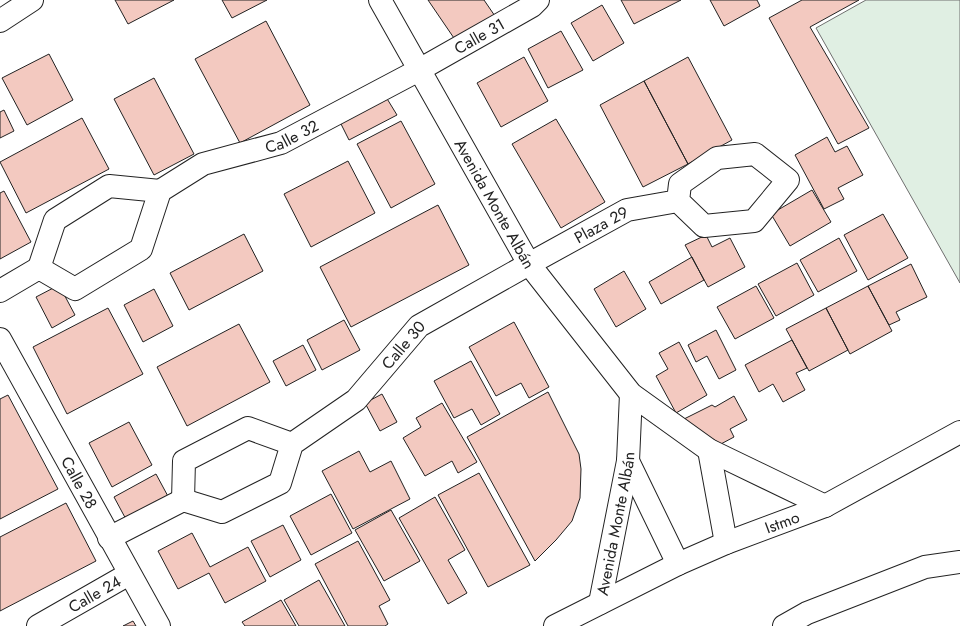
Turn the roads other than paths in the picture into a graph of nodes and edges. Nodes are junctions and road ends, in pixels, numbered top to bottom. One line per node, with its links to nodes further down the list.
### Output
1 (32, 0): 4 (street)
2 (380, 0): 5 (street, Avenida Monte Albán)
3 (538, 0): 5 (street, Calle 31)
4 (0, 21)
5 (419, 70): 6 (street, Calle 32); 8 (street, Avenida Monte Albán)
6 (160, 191): 9 (street); 9 (street)
7 (678, 201): 7 (street); 8 (street, Plaza 29)
8 (529, 264): 13 (street, Avenida Monte Albán); 15 (street, Calle 30)
9 (39, 268): 10 (street)
10 (0, 291)
11 (0, 339): 12 (street, Calle 28)
12 (7, 366): 20 (street, Calle 28)
13 (631, 394): 16 (street, Avenida Monte Albán); 17 (street, Avenida Monte Albán)
14 (960, 432): 19 (street, Istmo)
15 (292, 444): 18 (street); 18 (street)
16 (709, 450): 19 (street, Avenida Monte Albán); 21 (street)
17 (628, 461): 23 (street); 25 (street, Avenida Monte Albán)
18 (183, 500): 20 (street)
19 (825, 506): 21 (street, Istmo)
20 (110, 538): 24 (street, Calle 28)
21 (726, 543): 23 (street, Istmo)
22 (960, 562): 29 (street)
23 (678, 564): 25 (street, Istmo)
24 (129, 574): 26 (street, Calle 24); 27 (street, Calle 28)
25 (600, 603): 28 (street, Avenida Monte Albán)
26 (38, 626)
27 (159, 626)
28 (554, 626)
29 (784, 626)

